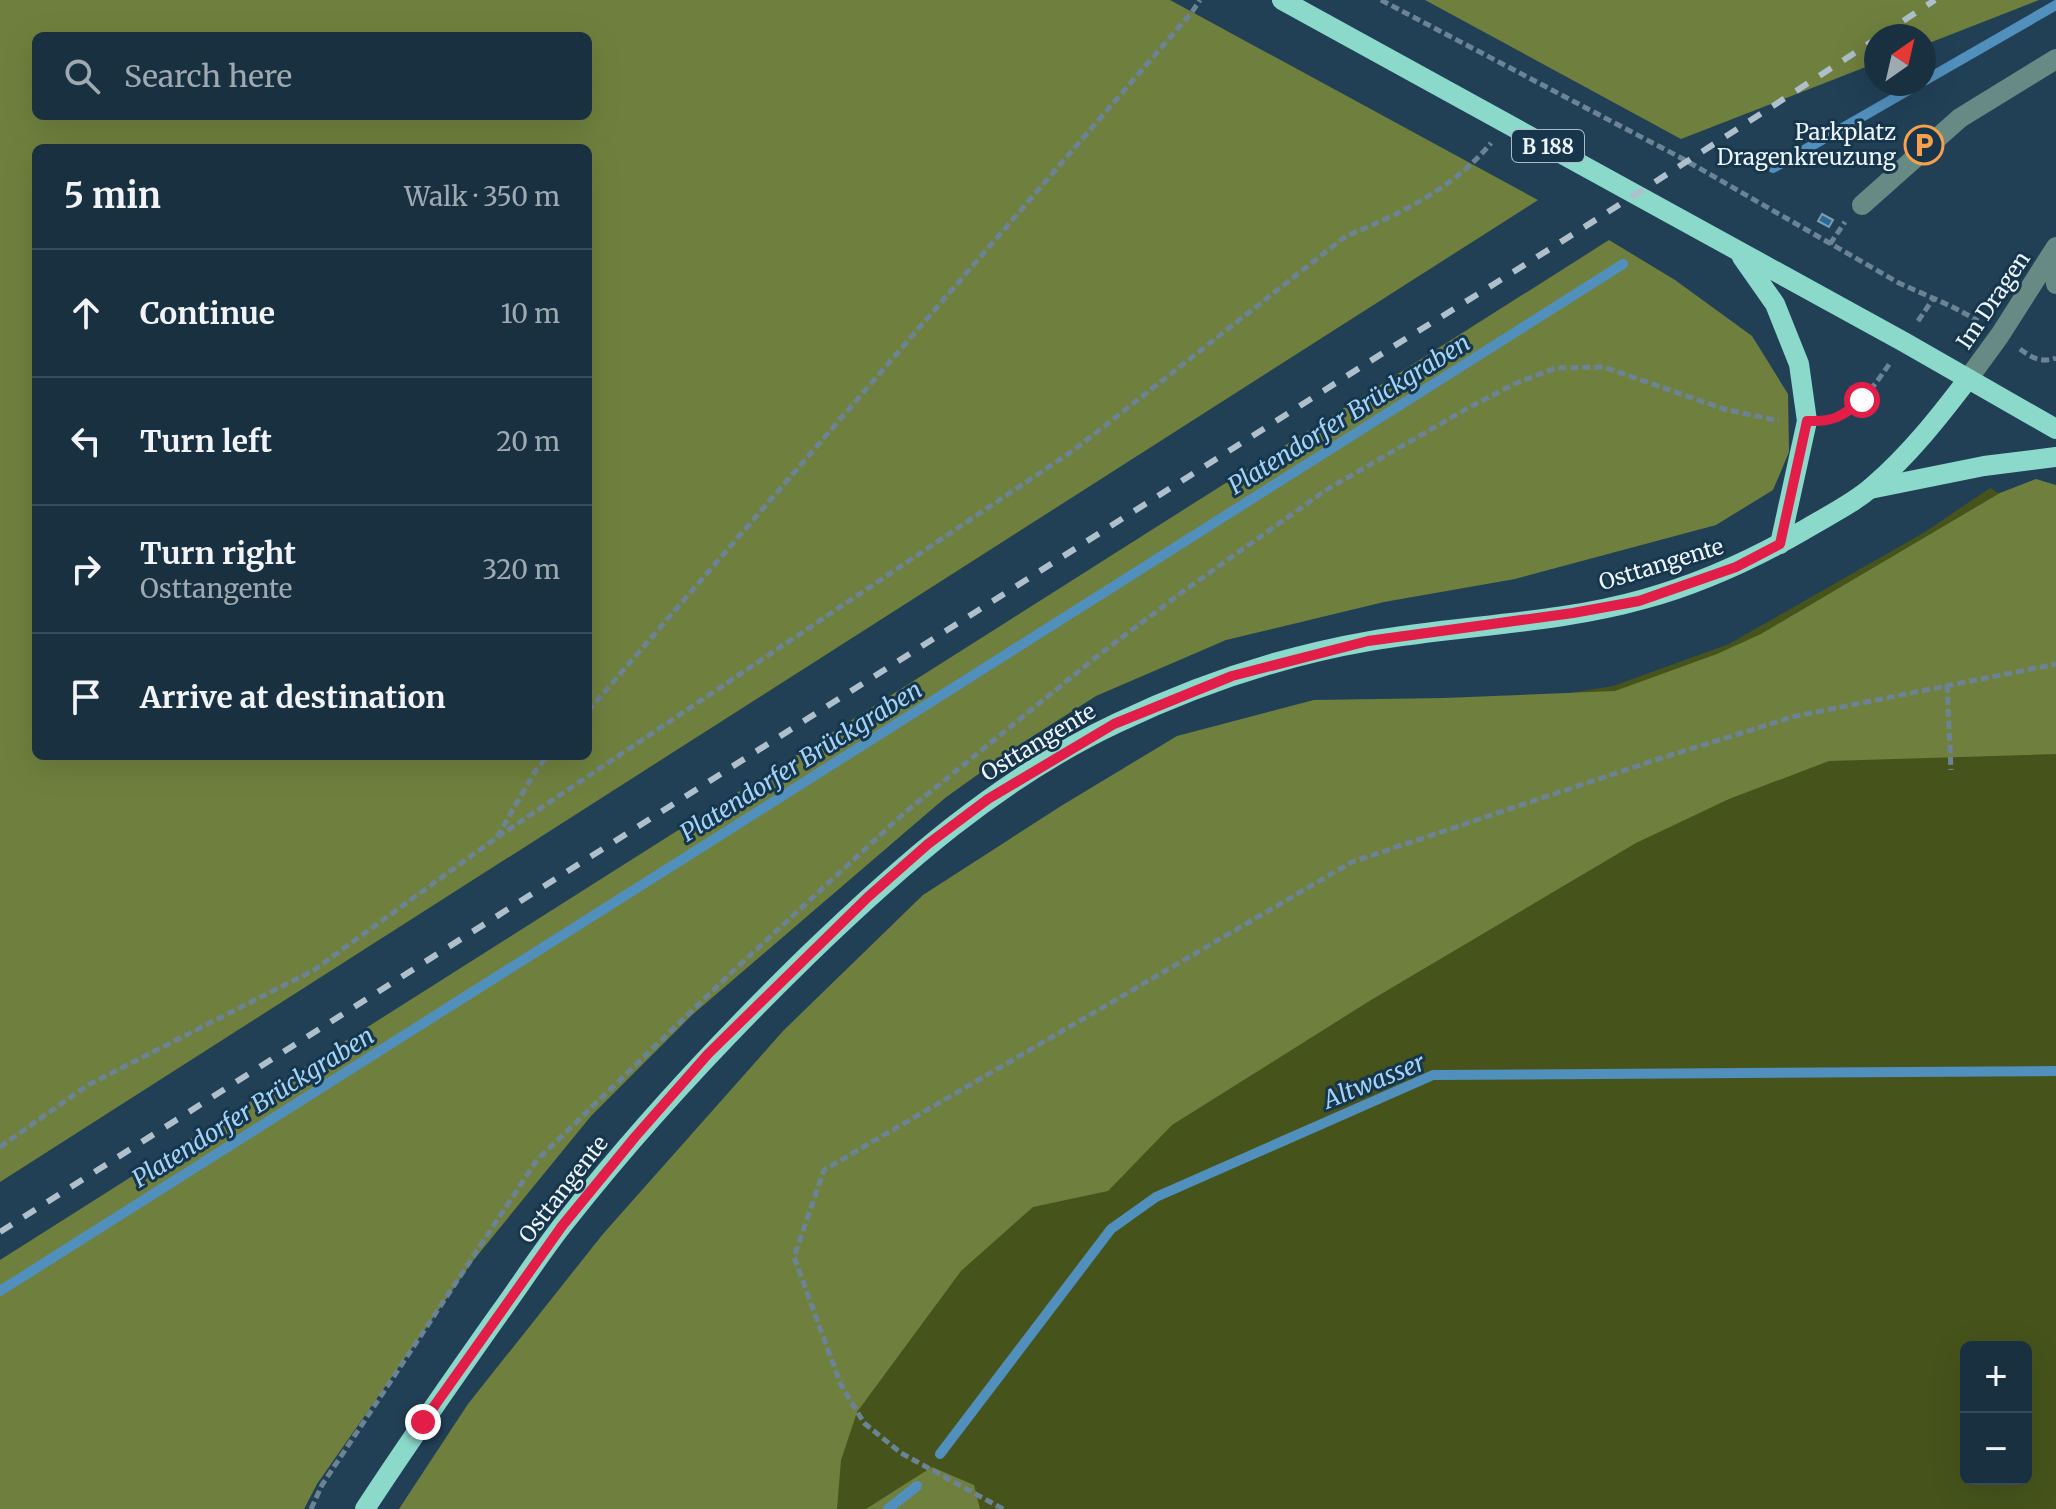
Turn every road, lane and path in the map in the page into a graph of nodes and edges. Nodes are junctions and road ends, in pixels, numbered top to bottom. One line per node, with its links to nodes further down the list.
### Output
1 (1200, 0): 25 (path)
2 (1282, 0): 9 (main road, B 188)
3 (1381, 0): 8 (path)
4 (2056, 59): 6 (street)
5 (1474, 164): 28 (path)
6 (1862, 205)
7 (1846, 220): 8 (path)
8 (1830, 244): 12 (path)
9 (1738, 250): 14 (main road, B 188); 17 (main road, B 188)
10 (2054, 250): 11 (street); 13 (street, Im Dragen)
11 (2056, 284)
12 (1933, 299): 13 (path); 14 (path)
13 (2000, 335): 15 (path); 16 (street, Im Dragen)
14 (1904, 342): 16 (main road, B 188); 17 (path)
15 (2056, 358)
16 (1968, 379): 18 (main road, B 188); 20 (main road, Osttangente)
17 (1807, 421): 21 (main road, B 188); 22 (path)
18 (2056, 429)
19 (2056, 457): 20 (main road)
20 (1870, 489): 21 (main road, Osttangente)
21 (1780, 544): 30 (main road, Osttangente)
22 (1100, 654)
23 (2056, 664): 24 (path)
24 (1947, 685): 27 (path); 31 (path)
25 (592, 706)
26 (545, 760): 28 (path)
27 (1951, 770)
28 (496, 838): 29 (path)
29 (0, 1147)
30 (365, 1509)
31 (1003, 1509)

